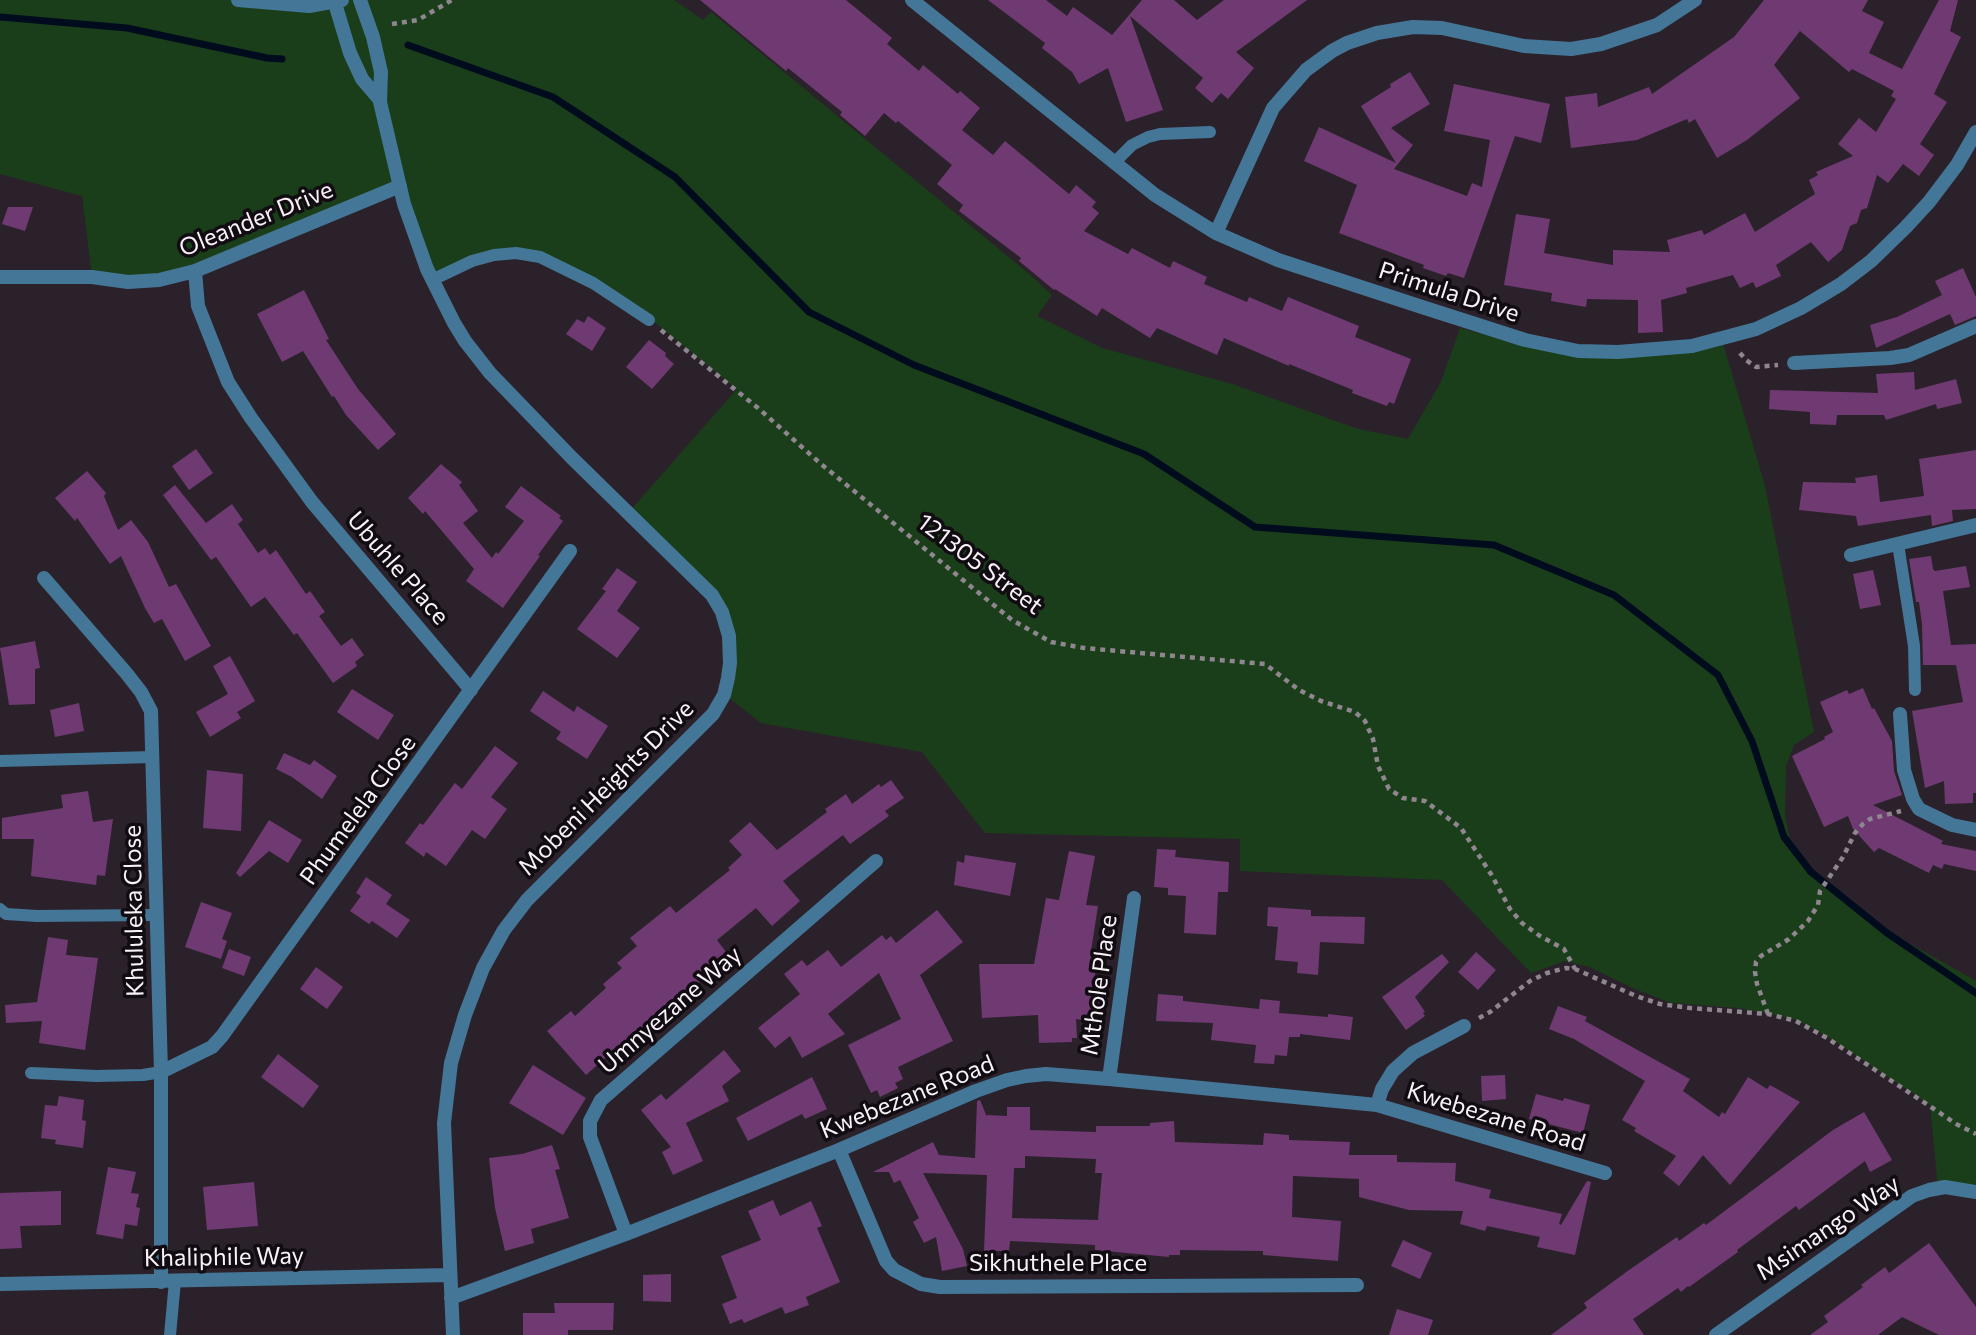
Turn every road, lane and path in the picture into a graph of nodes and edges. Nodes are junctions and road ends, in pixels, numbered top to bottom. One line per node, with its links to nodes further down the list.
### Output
1 (238, 0): 6 (street)
2 (360, 0): 8 (street, Mobeni Heights Drive)
3 (452, 0): 7 (path)
4 (912, 0): 11 (street, Primula Drive)
5 (1695, 0): 13 (street)
6 (337, 1): 8 (street, Mobeni Heights Drive)
7 (392, 24)
8 (380, 100): 12 (street, Mobeni Heights Drive)
9 (1976, 131): 19 (street, Primula Drive)
10 (1210, 132): 11 (lane)
11 (1115, 162): 13 (street, Primula Drive)
12 (400, 186): 14 (street, Oleander Drive); 16 (street, Mobeni Heights Drive)
13 (1216, 233): 19 (street, Primula Drive)
14 (195, 271): 15 (street, Oleander Drive); 26 (street, Ubuhle Place)
15 (0, 277)
16 (432, 280): 17 (lane); 49 (street, Mobeni Heights Drive)
17 (649, 320): 37 (path, 121305 Street)
18 (1976, 326): 20 (street)
19 (1723, 339): 20 (path)
20 (1794, 363)
21 (1976, 525): 22 (street)
22 (1898, 544): 24 (street); 27 (lane)
23 (570, 551): 26 (street, Phumelela Close)
24 (1851, 555)
25 (44, 578): 29 (street, Khululeka Close)
26 (471, 690): 40 (street, Phumelela Close)
27 (1915, 690)
28 (1899, 714): 31 (street)
29 (153, 757): 30 (lane); 36 (street, Khululeka Close)
30 (0, 761)
31 (1919, 809): 32 (street); 38 (path)
32 (1976, 830)
33 (876, 861): 48 (street, Umnyezane Way)
34 (1133, 898): 42 (street, Mthole Place)
35 (0, 909): 36 (lane)
36 (156, 915): 40 (street, Khululeka Close)
37 (1575, 970): 38 (path); 39 (path)
38 (1768, 1014): 44 (path)
39 (1464, 1026): 43 (street)
40 (161, 1072): 41 (lane); 50 (street, Khululeka Close)
41 (31, 1073)
42 (1109, 1079): 43 (street, Kwebezane Road); 45 (street, Kwebezane Road)
43 (1377, 1105): 46 (street, Kwebezane Road)
44 (1976, 1134)
45 (839, 1150): 48 (street, Kwebezane Road); 52 (street, Sikhuthele Place)
46 (1605, 1173)
47 (1976, 1192): 56 (street, Msimango Way)
48 (626, 1234): 53 (street, Kwebezane Road)
49 (450, 1275): 50 (street, Khaliphile Way); 53 (street)
50 (168, 1281): 51 (street, Khaliphile Way); 54 (lane)
51 (0, 1284)
52 (1357, 1285)
53 (451, 1298): 55 (street)
54 (170, 1335)
55 (453, 1335)
56 (1716, 1335)

